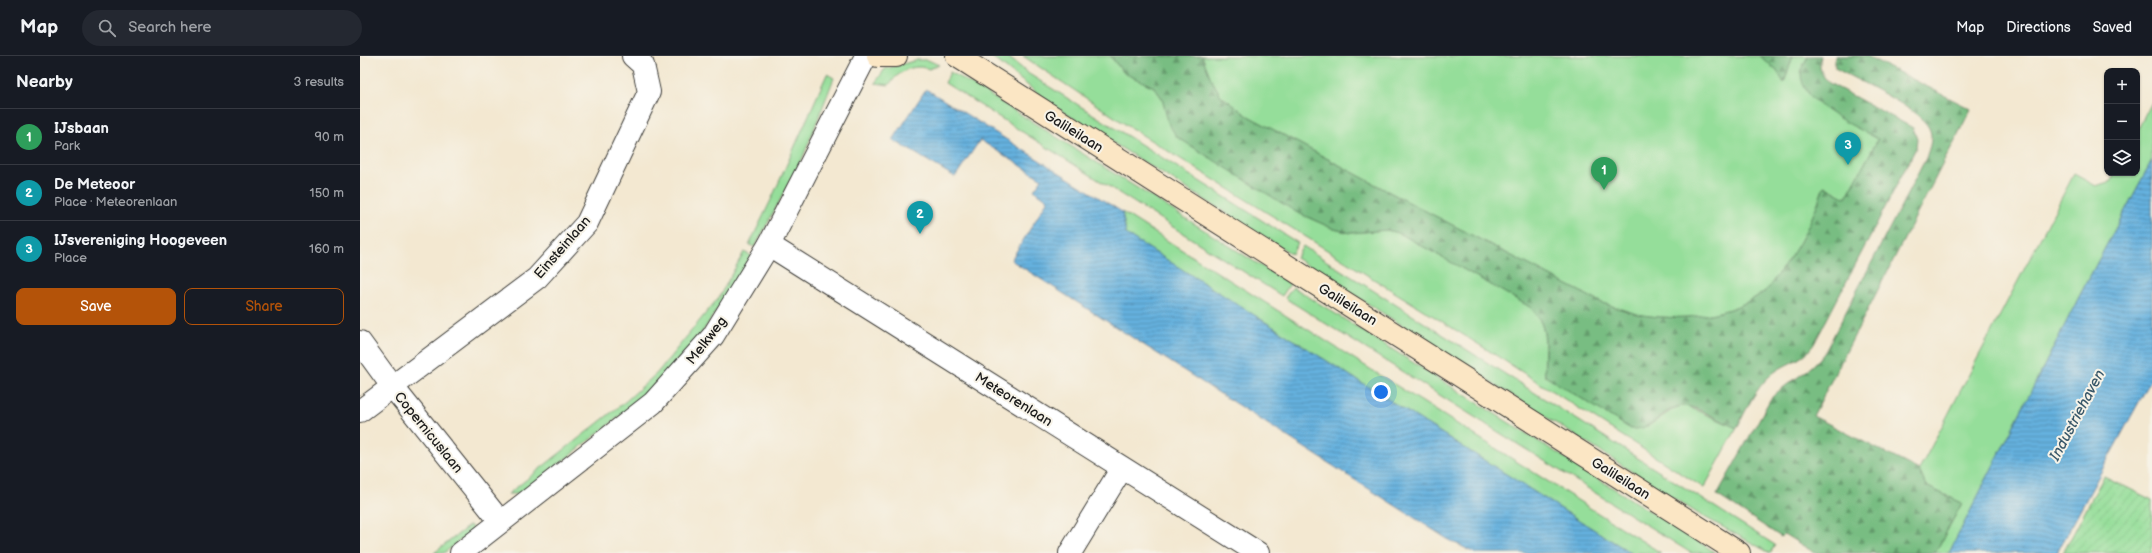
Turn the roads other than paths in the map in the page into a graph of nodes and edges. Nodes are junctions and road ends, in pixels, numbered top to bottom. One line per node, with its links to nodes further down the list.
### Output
1 (633, 56): 8 (street, Einsteinlaan)
2 (866, 56): 6 (street, Melkweg)
3 (878, 56): 4 (main road)
4 (896, 56)
5 (957, 56): 15 (main road, Galileilaan)
6 (769, 245): 10 (street, Meteorenlaan); 11 (street, Melkweg)
7 (360, 342): 8 (street, Copernicuslaan)
8 (392, 386): 9 (street, Einsteinlaan); 11 (street, Copernicuslaan)
9 (360, 411)
10 (1122, 468): 13 (street); 14 (street, Meteorenlaan)
11 (500, 521): 12 (street, Melkweg)
12 (461, 553)
13 (1070, 553)
14 (1258, 553)
15 (1739, 553)

